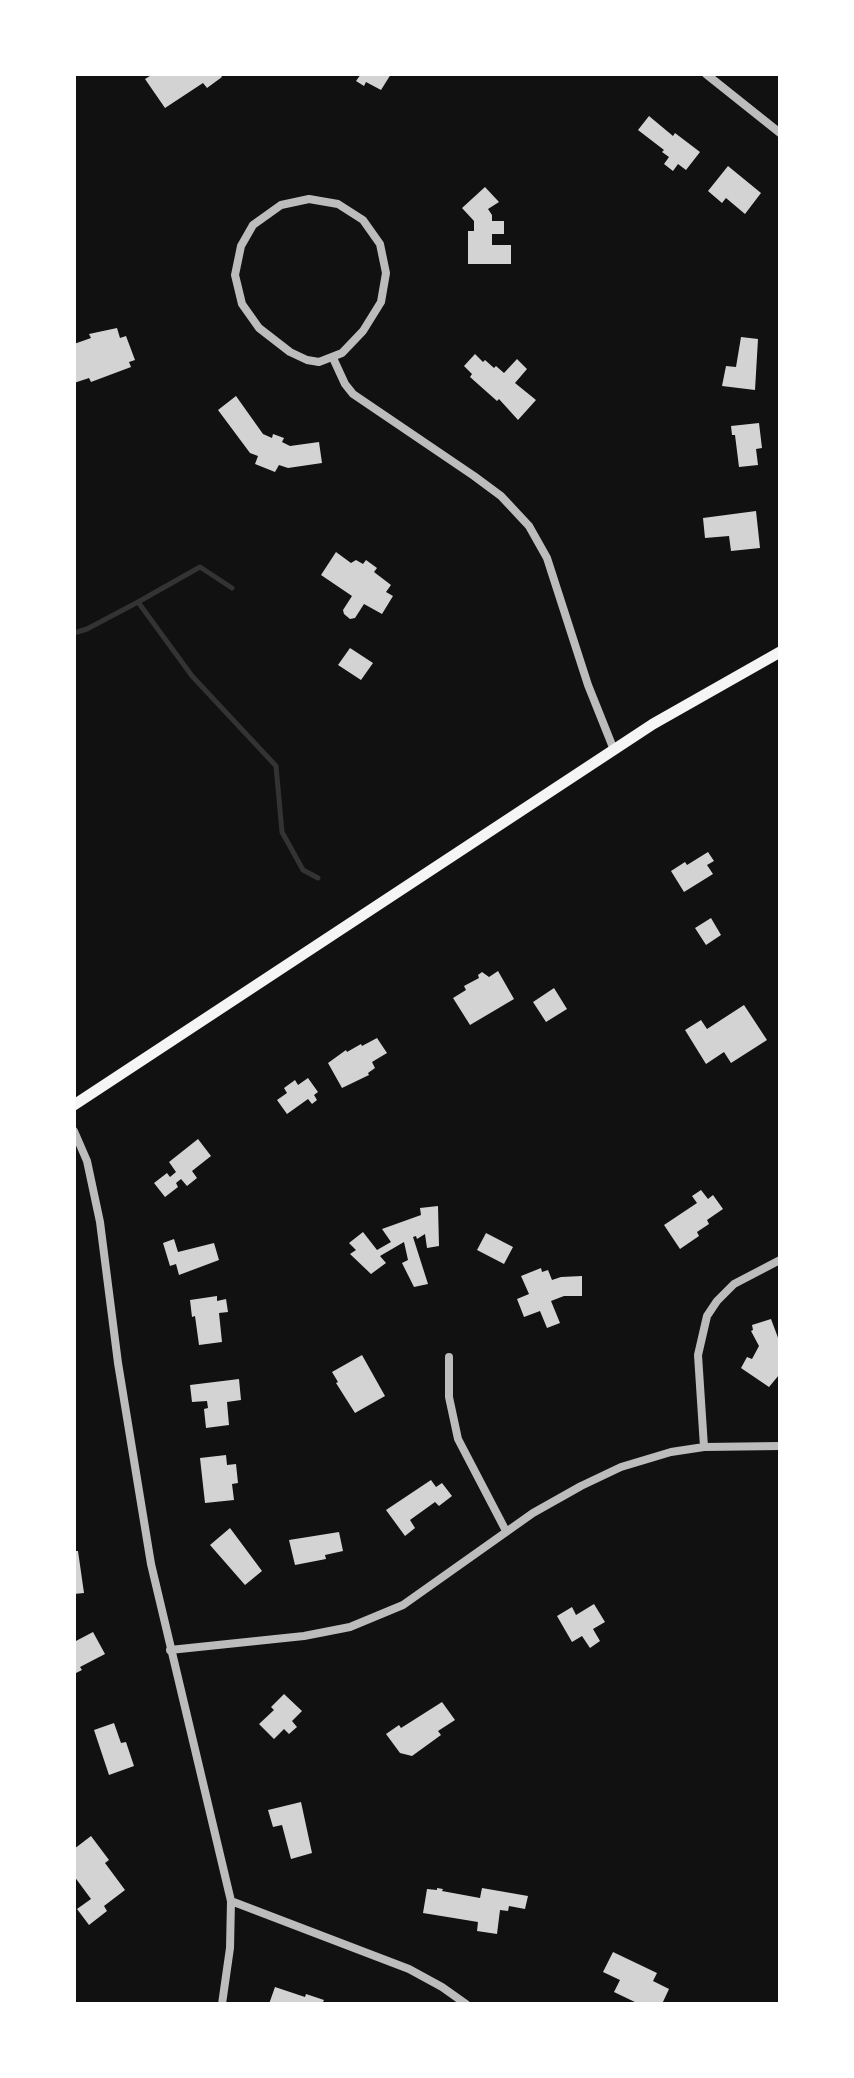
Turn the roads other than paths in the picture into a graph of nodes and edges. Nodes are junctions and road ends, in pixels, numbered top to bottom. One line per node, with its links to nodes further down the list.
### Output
1 (706, 74): 2 (street)
2 (780, 133)
3 (333, 358): 3 (street); 5 (street)
4 (780, 652): 5 (main road)
5 (614, 750): 6 (main road)
6 (74, 1105)
7 (74, 1131): 13 (street)
8 (780, 1260): 11 (street)
9 (449, 1357): 12 (street)
10 (780, 1446): 11 (street)
11 (704, 1447): 12 (street)
12 (506, 1531): 13 (street)
13 (170, 1650): 14 (street)
14 (231, 1901): 15 (street); 16 (street)
15 (222, 2004)
16 (466, 2004)

